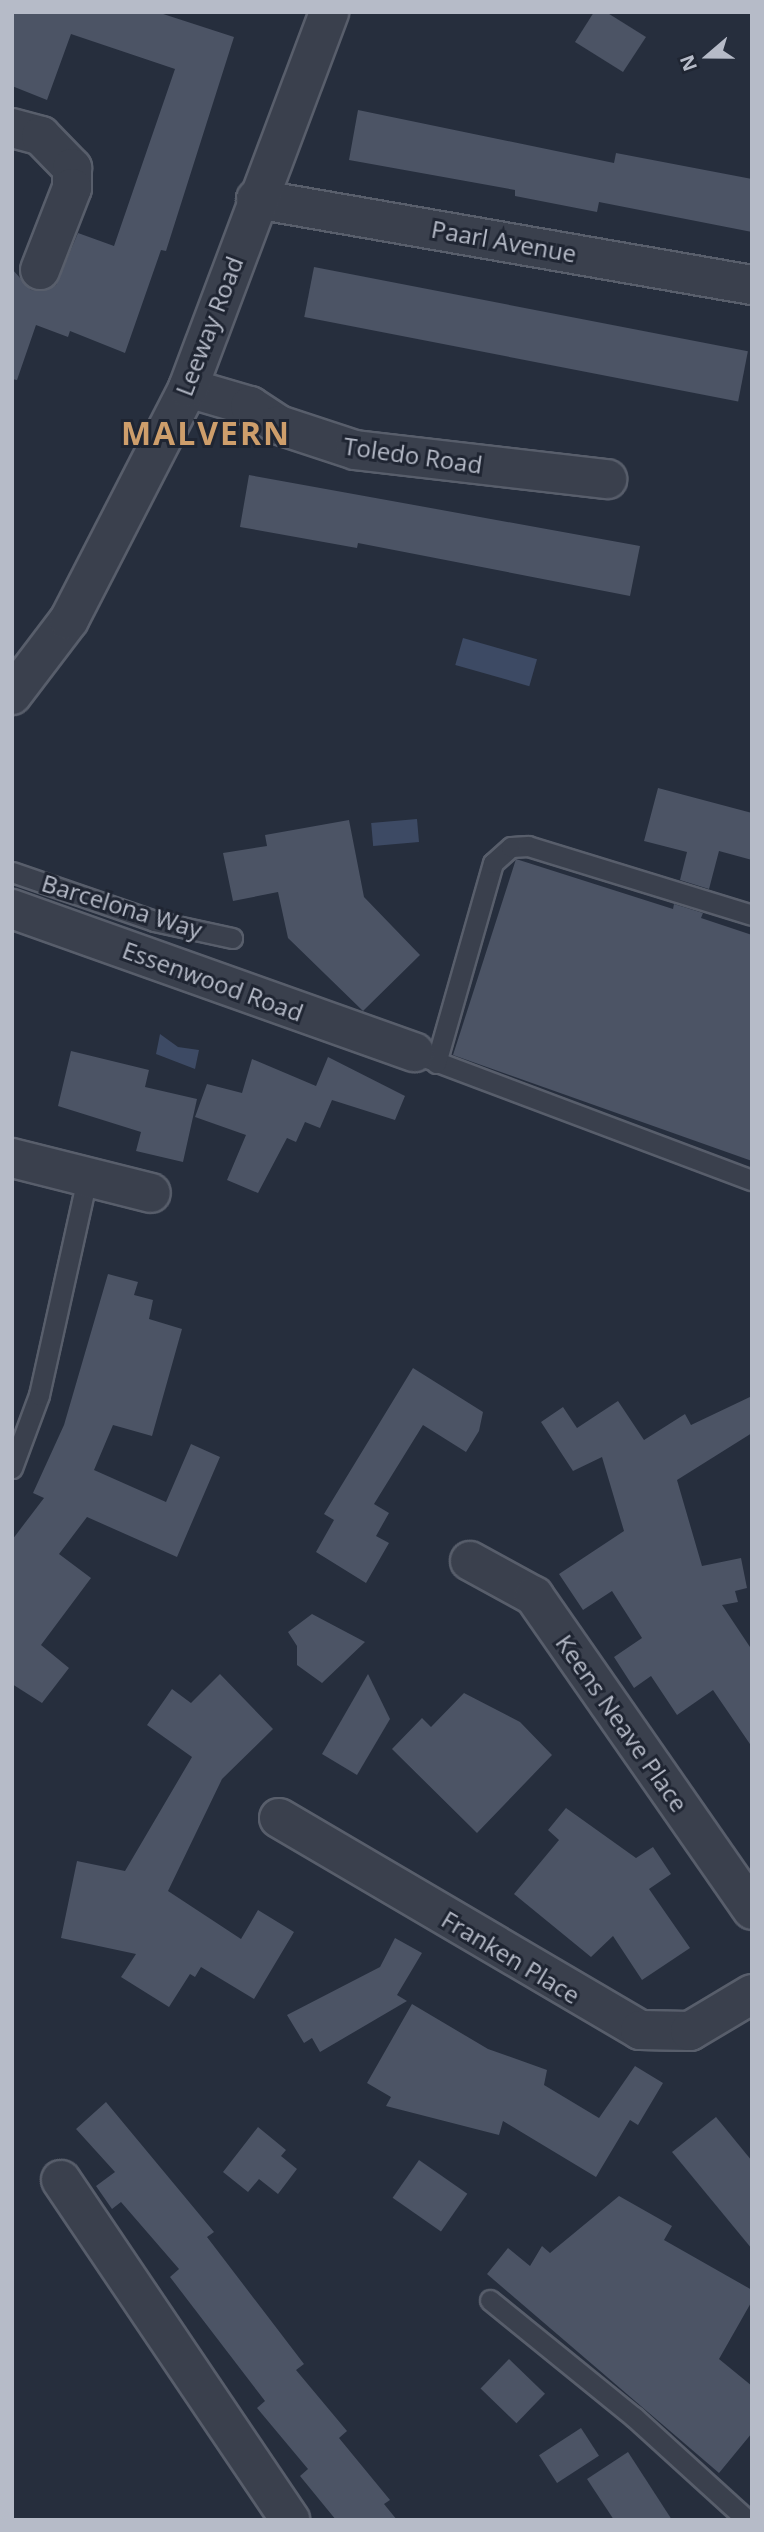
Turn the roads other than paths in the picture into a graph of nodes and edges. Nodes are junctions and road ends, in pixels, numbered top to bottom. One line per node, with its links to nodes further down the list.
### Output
1 (329, 12): 3 (street, Leeway Road)
2 (12, 128): 4 (street)
3 (256, 199): 5 (street, Paarl Avenue); 6 (street, Leeway Road)
4 (40, 270)
5 (752, 285)
6 (188, 388): 7 (street, Toledo Road); 8 (street, Leeway Road)
7 (607, 479)
8 (12, 695)
9 (12, 872): 12 (lane, Barcelona Way)
10 (12, 909): 13 (street, Essenwood Road)
11 (752, 915): 13 (lane)
12 (232, 938)
13 (425, 1058): 16 (lane)
14 (12, 1158): 15 (street)
15 (87, 1178): 17 (street); 18 (lane)
16 (752, 1180)
17 (150, 1193)
18 (12, 1468)
19 (470, 1561): 21 (street, Keens Neave Place)
20 (279, 1818): 22 (street, Franken Place)
21 (752, 1910)
22 (752, 1994)
23 (61, 2180): 25 (street)
24 (490, 2300): 26 (lane)
25 (290, 2520)
26 (747, 2520)

